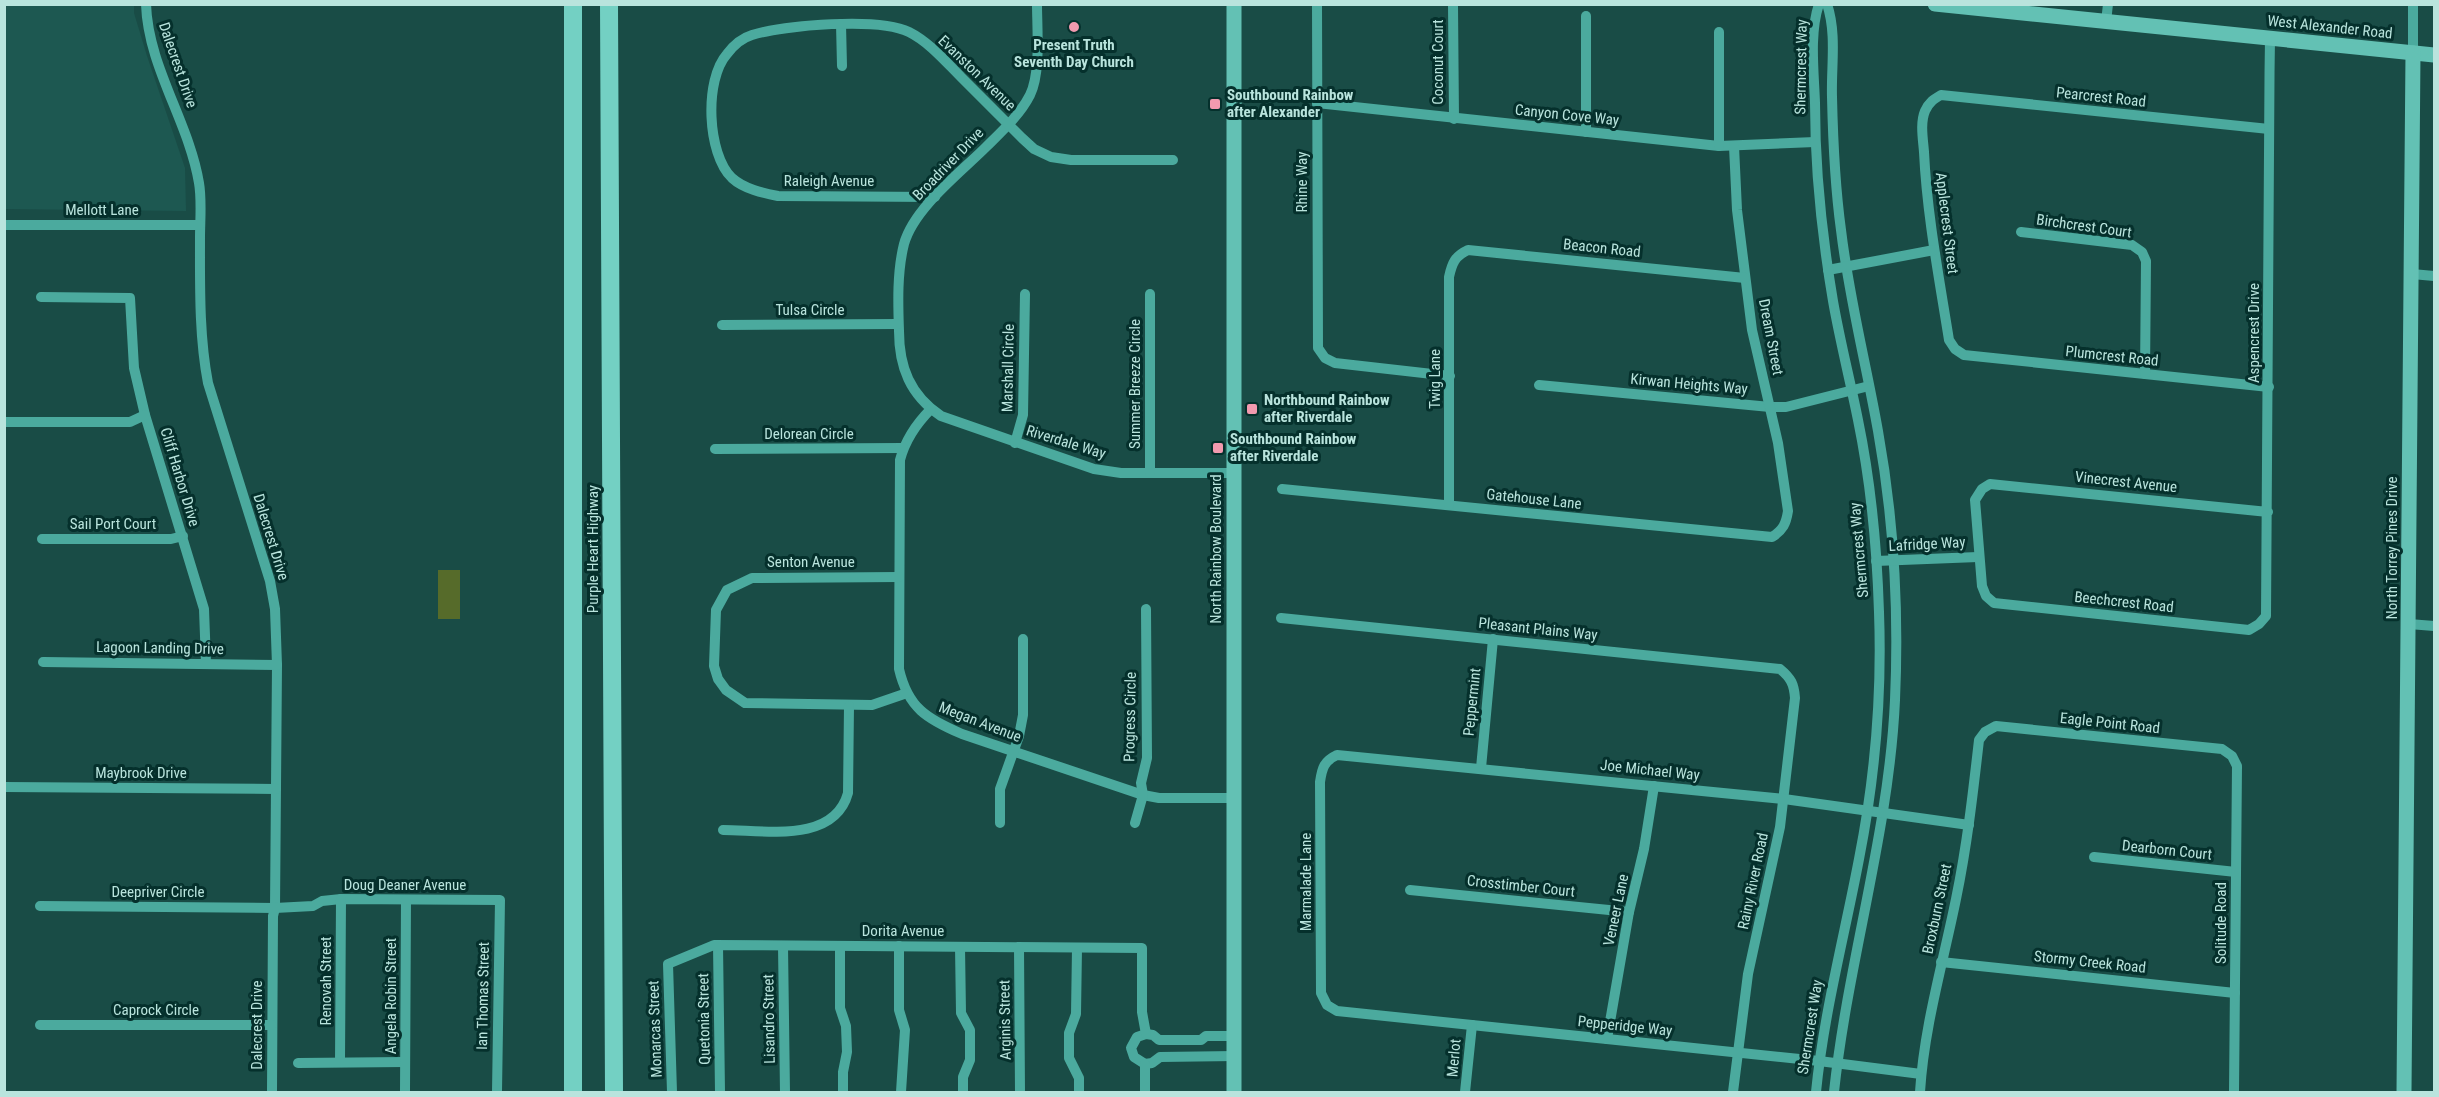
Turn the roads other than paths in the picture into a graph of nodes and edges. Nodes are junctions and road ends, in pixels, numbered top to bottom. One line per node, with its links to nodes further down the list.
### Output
1 (147, 4): 34 (street, Dalecrest Drive)
2 (573, 4): 142 (highway, Purple Heart Highway)
3 (609, 4): 143 (highway, Purple Heart Highway)
4 (1037, 4): 24 (street, Broadriver Drive)
5 (1234, 4): 63 (main road, North Rainbow Boulevard)
6 (1317, 4): 22 (street, Rhine Way)
7 (1819, 4): 27 (street, Shermcrest Way)
8 (1827, 4): 38 (street, Shermcrest Way)
9 (1935, 4): 14 (main road, West Alexander Road)
10 (2108, 4): 14 (street)
11 (2413, 4): 18 (street, North Torrey Pines Drive)
12 (1453, 5): 23 (street, Coconut Court)
13 (1586, 16): 26 (street)
14 (2106, 22): 17 (main road, West Alexander Road)
15 (841, 24): 20 (street); 24 (street, Evanston Avenue); 31 (street, Evanston Avenue)
16 (1719, 32): 28 (street)
17 (2270, 39): 18 (main road, West Alexander Road); 25 (street, Aspencrest Drive)
18 (2413, 53): 19 (main road, West Alexander Road); 40 (main road, North Torrey Pines Drive)
19 (2434, 55)
20 (842, 66)
21 (1931, 101): 25 (street, Pearcrest Road); 36 (street, Applecrest Street)
22 (1317, 104): 23 (street, Canyon Cove Way); 50 (street, Rhine Way)
23 (1454, 119): 26 (street, Canyon Cove Way)
24 (1008, 124): 30 (street, Evanston Avenue); 32 (street, Broadriver Drive)
25 (2268, 129): 53 (street, Aspencrest Drive)
26 (1586, 132): 28 (street, Canyon Cove Way)
27 (1815, 142): 29 (street, Canyon Cove Way); 39 (street, Shermcrest Way)
28 (1719, 146): 29 (street, Canyon Cove Way)
29 (1734, 146): 42 (street, Dream Street)
30 (1173, 160)
31 (729, 175): 32 (street, Raleigh Avenue)
32 (935, 197): 46 (street, Broadriver Drive)
33 (4, 225): 34 (street, Mellott Lane)
34 (200, 225): 83 (street, Dalecrest Drive)
35 (2021, 232): 49 (street, Birchcrest Court)
36 (1934, 250): 38 (street); 48 (street, Applecrest Street)
37 (1457, 255): 42 (street, Beacon Road); 50 (street, Twig Lane)
38 (1845, 266): 39 (street); 52 (street, Shermcrest Way)
39 (1828, 270): 54 (street, Shermcrest Way)
40 (2412, 274): 41 (street); 77 (main road, North Torrey Pines Drive)
41 (2434, 276)
42 (1745, 278): 55 (street, Dream Street)
43 (1024, 294): 59 (street, Marshall Circle)
44 (1150, 294): 62 (street, Summer Breeze Circle)
45 (41, 297): 57 (street, Cliff Harbor Drive)
46 (898, 324): 47 (street, Tulsa Circle); 56 (street, Broadriver Drive)
47 (722, 325)
48 (1955, 349): 49 (street, Plumcrest Road)
49 (2145, 374): 53 (street, Plumcrest Road)
50 (1450, 376): 65 (street, Twig Lane)
51 (1539, 385): 55 (street, Kirwan Heights Way)
52 (1869, 386): 54 (street, Kirwan Heights Way); 72 (street, Shermcrest Way)
53 (2269, 387): 66 (street, Aspencrest Drive)
54 (1851, 390): 55 (street, Kirwan Heights Way); 71 (street, Shermcrest Way)
55 (1770, 407): 67 (street, Dream Street)
56 (931, 409): 59 (street, Riverdale Way); 60 (street)
57 (145, 415): 58 (street); 68 (street, Cliff Harbor Drive)
58 (4, 422)
59 (1015, 442): 62 (street, Riverdale Way)
60 (903, 448): 61 (street, Delorean Circle); 73 (street)
61 (715, 449)
62 (1150, 473): 63 (street, Riverdale Way)
63 (1234, 473): 96 (main road, North Rainbow Boulevard)
64 (1282, 489): 65 (street, Gatehouse Lane)
65 (1449, 506): 67 (street, Gatehouse Lane)
66 (2268, 512): 70 (street, Vinecrest Avenue); 76 (street, Aspencrest Drive)
67 (1782, 531)
68 (183, 536): 69 (street, Sail Port Court); 82 (street, Cliff Harbor Drive)
69 (42, 539)
70 (1978, 557): 72 (street, Lafridge Way); 76 (street, Beechcrest Road)
71 (1876, 561): 72 (street, Lafridge Way); 98 (street, Shermcrest Way)
72 (1894, 561): 99 (street, Shermcrest Way)
73 (899, 577): 85 (street); 86 (street, Senton Avenue)
74 (1146, 609): 95 (street, Progress Circle)
75 (1281, 618): 80 (street, Pleasant Plains Way)
76 (2259, 624)
77 (2409, 624): 78 (street); 160 (main road, North Torrey Pines Drive)
78 (2434, 626)
79 (1023, 639): 88 (street)
80 (1493, 639): 84 (street, Pleasant Plains Way); 91 (street, Peppermint)
81 (43, 662): 82 (street, Lagoon Landing Drive)
82 (206, 663): 83 (street, Lagoon Landing Drive)
83 (277, 665): 94 (street, Dalecrest Drive)
84 (1789, 677): 97 (street, Rainy River Road)
85 (907, 693): 86 (street); 88 (street, Megan Avenue)
86 (849, 706): 103 (street)
87 (1984, 732): 89 (street, Eagle Point Road); 102 (street, Broxburn Street)
88 (1014, 752): 95 (street, Megan Avenue); 100 (street)
89 (2232, 756): 105 (street, Solitude Road)
90 (1328, 759): 91 (street, Joe Michael Way); 123 (street, Marmalade Lane)
91 (1480, 768): 92 (street, Joe Michael Way)
92 (1654, 786): 97 (street, Joe Michael Way); 112 (street, Veneer Lane)
93 (4, 788): 94 (street, Maybrook Drive)
94 (276, 789): 111 (street, Dalecrest Drive)
95 (1143, 795): 96 (street, Megan Avenue); 101 (street, Progress Circle)
96 (1235, 798): 128 (main road, North Rainbow Boulevard)
97 (1784, 799): 98 (street, Joe Michael Way); 130 (street, Rainy River Road)
98 (1867, 809): 99 (street, Joe Michael Way); 132 (street, Shermcrest Way)
99 (1884, 812): 102 (street, Joe Michael Way); 136 (street, Shermcrest Way)
100 (1000, 823)
101 (1135, 823)
102 (1969, 825): 120 (street, Broxburn Street)
103 (723, 830)
104 (2094, 857): 105 (street, Dearborn Court)
105 (2236, 872): 122 (street, Solitude Road)
106 (1410, 890): 112 (street, Crosstimber Court)
107 (341, 899): 108 (street, Doug Deaner Avenue); 111 (street, Doug Deaner Avenue); 133 (street, Renovah Street)
108 (406, 900): 109 (street, Doug Deaner Avenue); 134 (street, Angela Robin Street)
109 (500, 900): 141 (street, Ian Thomas Street)
110 (40, 906): 111 (street, Deepriver Circle)
111 (275, 908): 124 (street, Dalecrest Drive)
112 (1629, 912): 129 (street, Veneer Lane)
113 (718, 945): 114 (street, Dorita Avenue); 121 (street, Dorita Avenue); 145 (street, Quetonia Street)
114 (783, 946): 115 (street, Dorita Avenue); 146 (street, Lisandro Street)
115 (840, 946): 116 (street, Dorita Avenue); 147 (street)
116 (899, 946): 117 (street, Dorita Avenue); 148 (street)
117 (960, 947): 118 (street, Dorita Avenue); 149 (street)
118 (1019, 947): 119 (street, Dorita Avenue); 150 (street, Arginis Street)
119 (1077, 948): 127 (street, Dorita Avenue); 151 (street)
120 (1941, 962): 122 (street, Stormy Creek Road); 138 (street, Broxburn Street)
121 (668, 964): 144 (street, Monarcas Street)
122 (2235, 993): 159 (street, Solitude Road)
123 (1327, 1005): 126 (street, Pepperidge Way)
124 (272, 1024): 125 (street, Caprock Circle); 139 (street, Dalecrest Drive)
125 (40, 1025)
126 (1472, 1025): 129 (street, Pepperidge Way); 154 (street, Merlot)
127 (1146, 1034): 128 (street); 137 (street)
128 (1235, 1036): 131 (main road, North Rainbow Boulevard)
129 (1607, 1040): 130 (street, Pepperidge Way)
130 (1736, 1053): 132 (street, Pepperidge Way); 155 (street, Rainy River Road)
131 (1235, 1056): 137 (street); 153 (main road, North Rainbow Boulevard)
132 (1819, 1061): 136 (street, Pepperidge Way); 156 (street, Shermcrest Way)
133 (340, 1062): 134 (street); 135 (street)
134 (405, 1062): 140 (street, Angela Robin Street)
135 (298, 1063)
136 (1837, 1063): 138 (street, Pepperidge Way); 157 (street, Shermcrest Way)
137 (1145, 1064): 152 (street)
138 (1921, 1074): 158 (street, Broxburn Street)
139 (272, 1092)
140 (405, 1092)
141 (496, 1092)
142 (573, 1092)
143 (614, 1092)
144 (672, 1092)
145 (720, 1092)
146 (785, 1092)
147 (843, 1092)
148 (901, 1092)
149 (963, 1092)
150 (1020, 1092)
151 (1079, 1092)
152 (1145, 1092)
153 (1234, 1092)
154 (1465, 1092)
155 (1732, 1092)
156 (1816, 1092)
157 (1834, 1092)
158 (1920, 1092)
159 (2234, 1092)
160 (2404, 1092)

